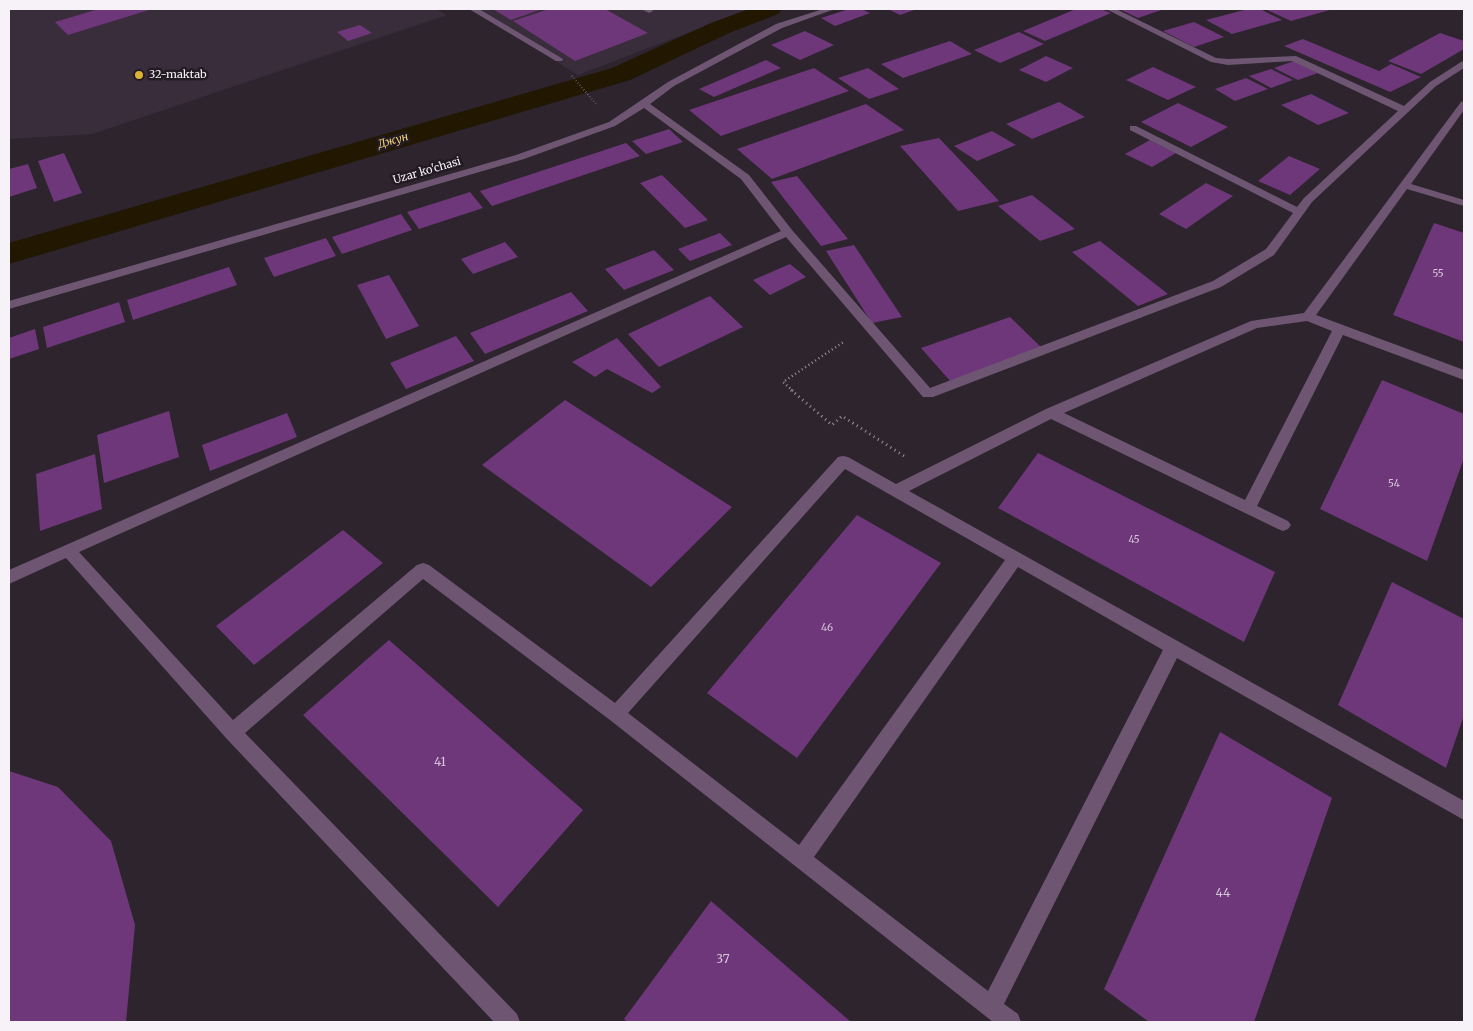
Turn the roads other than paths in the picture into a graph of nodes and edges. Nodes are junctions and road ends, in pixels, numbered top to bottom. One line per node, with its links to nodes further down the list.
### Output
1 (473, 9): 4 (street)
2 (831, 9): 6 (street, Uzar ko'chasi)
3 (1110, 9): 8 (street)
4 (558, 59)
5 (1464, 64): 8 (street)
6 (644, 104): 13 (street); 14 (street, Uzar ko'chasi)
7 (1464, 104): 10 (street)
8 (1404, 110): 12 (street)
9 (1133, 128): 12 (street)
10 (1405, 184): 11 (street); 15 (street)
11 (1464, 203)
12 (1299, 212): 13 (street)
13 (788, 232): 22 (street)
14 (9, 305)
15 (1308, 317): 16 (street); 18 (street)
16 (1340, 328): 17 (street); 20 (street)
17 (1464, 375)
18 (1051, 413): 19 (street); 20 (street)
19 (896, 491): 23 (street); 26 (street)
20 (1248, 508): 21 (street)
21 (1283, 525)
22 (68, 550): 24 (street); 27 (street)
23 (1015, 559): 25 (street); 29 (street)
24 (9, 577)
25 (1173, 648): 28 (street); 30 (street)
26 (616, 714): 27 (street); 29 (street)
27 (232, 732): 31 (street)
28 (1464, 811)
29 (801, 858): 30 (street)
30 (991, 1007): 32 (street)
31 (509, 1022)
32 (1010, 1022)

